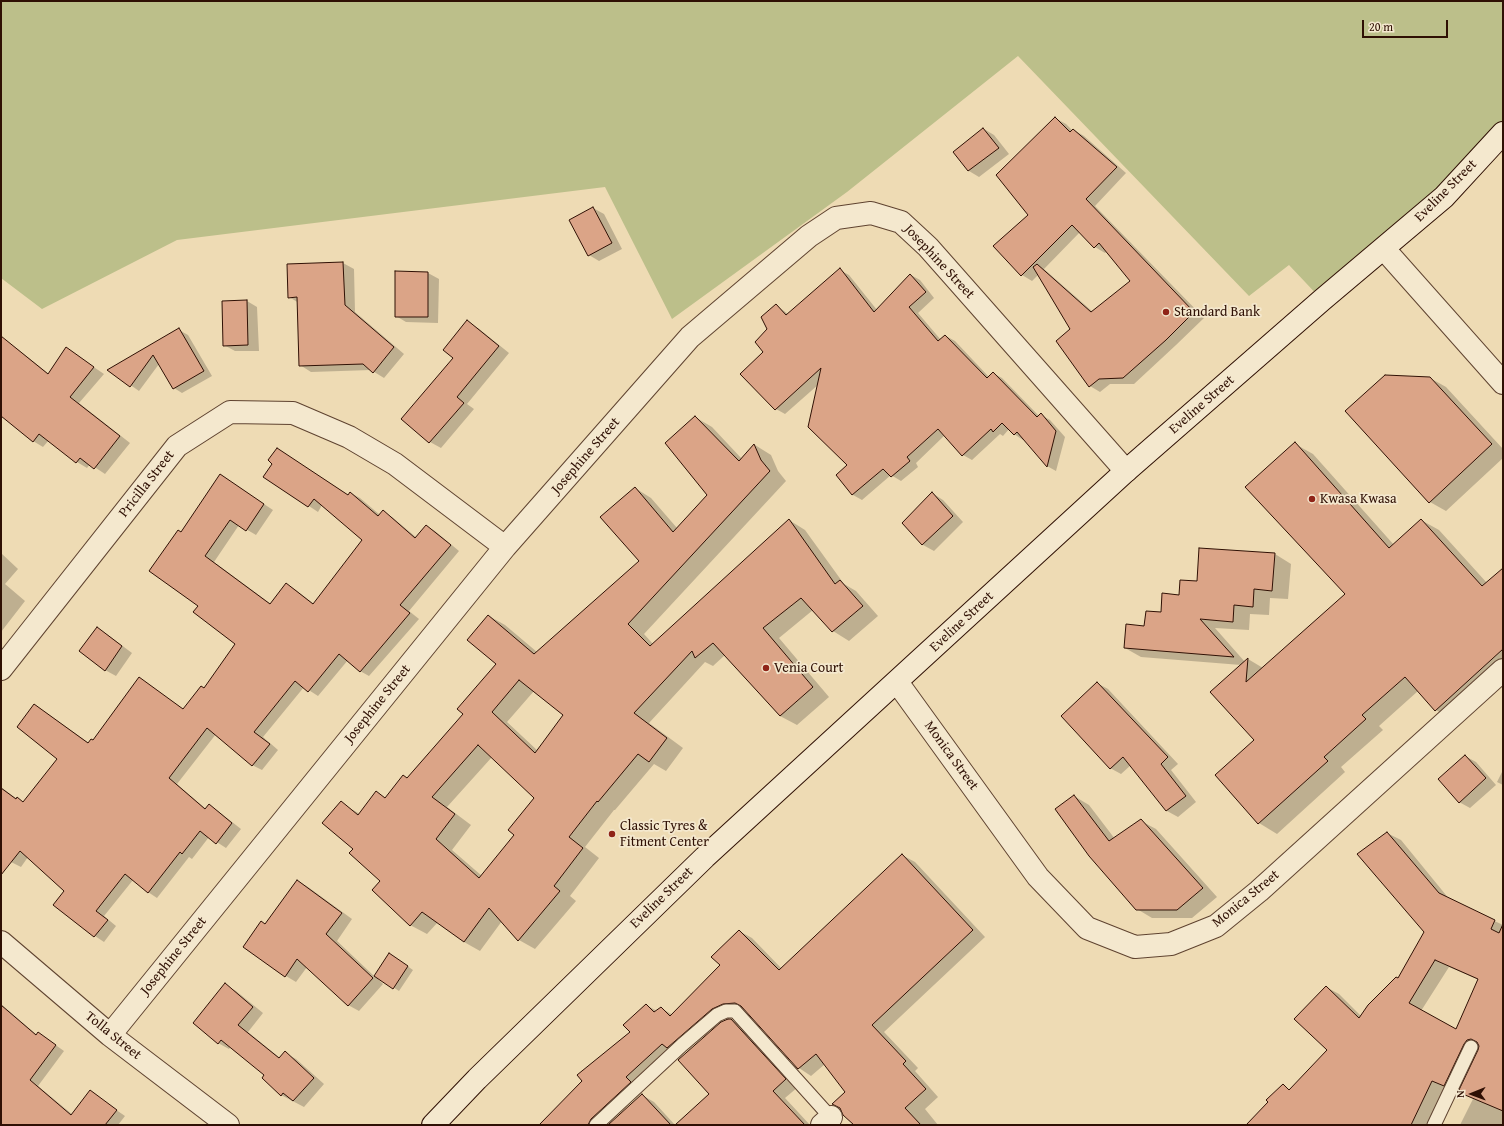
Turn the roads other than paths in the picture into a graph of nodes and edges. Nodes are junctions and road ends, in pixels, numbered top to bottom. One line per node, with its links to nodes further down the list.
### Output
1 (1503, 133): 2 (street, Eveline Street)
2 (1384, 249): 3 (street); 4 (street, Eveline Street)
3 (1503, 383)
4 (1126, 471): 5 (street, Josephine Street); 8 (street, Eveline Street)
5 (505, 547): 6 (street, Pricilla Street); 10 (street, Josephine Street)
6 (1, 669)
7 (1503, 670): 8 (street, Monica Street)
8 (897, 682): 14 (street, Eveline Street)
9 (1, 942): 10 (street, Tolla Street)
10 (110, 1035): 13 (street, Tolla Street)
11 (1471, 1047): 16 (lane)
12 (830, 1122): 15 (lane)
13 (228, 1125)
14 (433, 1125)
15 (596, 1125)
16 (1434, 1125)

